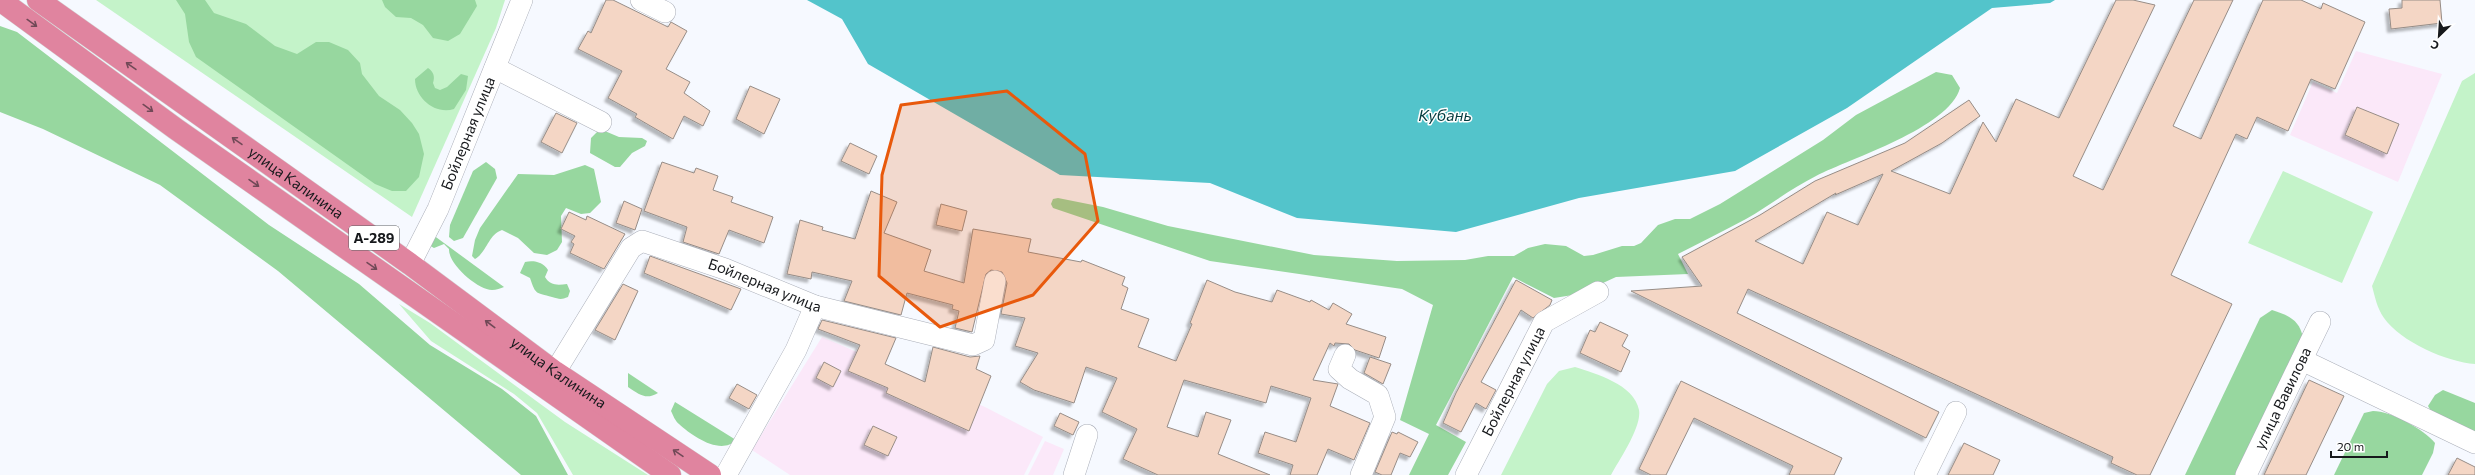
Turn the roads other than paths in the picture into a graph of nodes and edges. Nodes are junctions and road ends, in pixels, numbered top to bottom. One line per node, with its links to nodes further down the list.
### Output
1 (0, 0): 19 (highway, улица Калинина / А-289, one-way to 19)
2 (38, 0): 8 (highway, улица Калинина / А-289, one-way to 2)
3 (522, 0): 6 (street, Бойлерная улица)
4 (641, 0): 5 (street)
5 (665, 12)
6 (495, 68): 7 (street); 8 (street, Бойлерная улица)
7 (601, 122)
8 (410, 264): 15 (highway, улица Калинина / А-289, one-way to 8)
9 (995, 281): 11 (street, Бойлерная улица)
10 (1598, 292): 24 (street, Бойлерная улица)
11 (815, 306): 15 (street, Бойлерная улица); 21 (street)
12 (2320, 322): 14 (street, улица Вавилова)
13 (1345, 355): 23 (street)
14 (2302, 360): 18 (street); 26 (street, улица Вавилова)
15 (556, 372): 20 (highway, улица Калинина / А-289, one-way to 15)
16 (1956, 412): 25 (street)
17 (1087, 435): 22 (street)
18 (2475, 443)
19 (670, 475)
20 (710, 475)
21 (726, 475)
22 (1074, 475)
23 (1361, 475)
24 (1466, 475)
25 (1925, 475)
26 (2246, 475)

